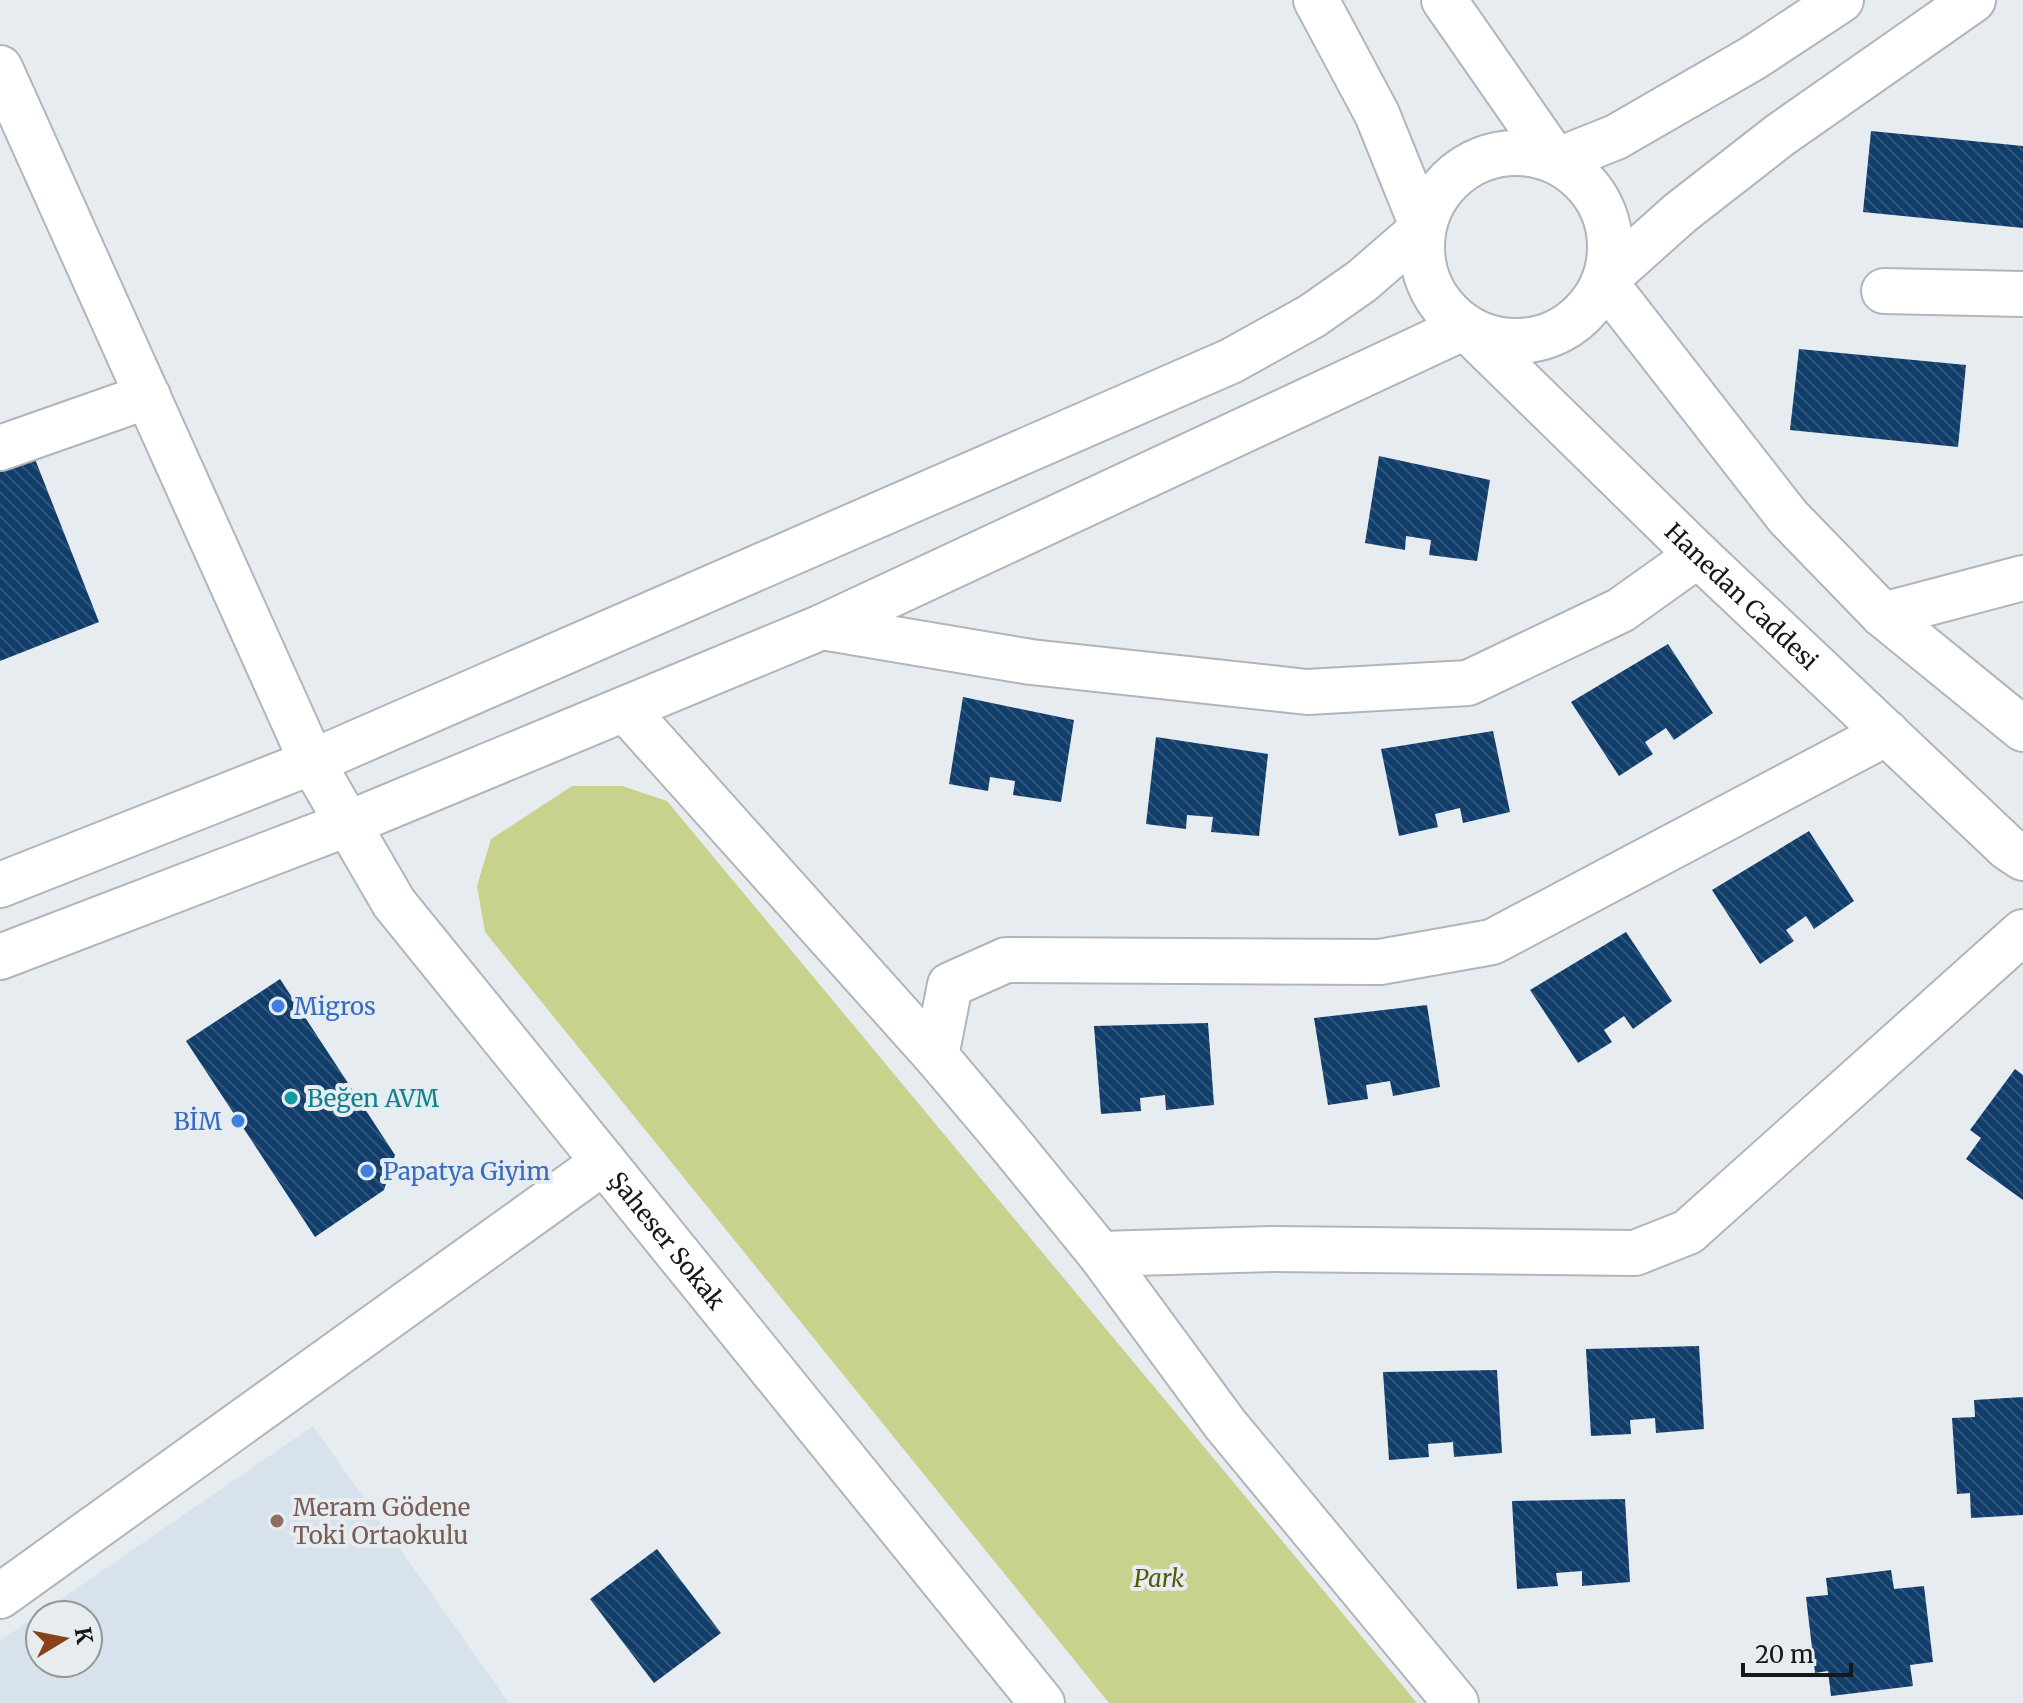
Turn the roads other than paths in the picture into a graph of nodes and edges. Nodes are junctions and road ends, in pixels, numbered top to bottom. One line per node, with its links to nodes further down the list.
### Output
1 (1316, 0): 7 (street)
2 (1444, 0): 6 (street)
3 (1841, 0): 6 (street)
4 (1973, 0): 8 (street)
5 (0, 68): 12 (street, Şaheser Sokak)
6 (1556, 161): 7 (street); 8 (street)
7 (1423, 228): 11 (street); 21 (street)
8 (1604, 281): 11 (street); 16 (street)
9 (1884, 291): 10 (street)
10 (2023, 294)
11 (1465, 327): 14 (street, Hanedan Caddesi); 17 (street)
12 (148, 396): 13 (street); 21 (street, Şaheser Sokak)
13 (0, 448)
14 (1698, 555): 17 (street); 20 (street, Hanedan Caddesi)
15 (2023, 578): 16 (street)
16 (1883, 615): 19 (street)
17 (822, 627): 18 (street)
18 (625, 709): 22 (street); 27 (street)
19 (2023, 729)
20 (1887, 733): 23 (street, Hanedan Caddesi); 27 (street)
21 (312, 762): 22 (street, Şaheser Sokak); 24 (street)
22 (347, 824): 26 (street); 28 (street, Şaheser Sokak)
23 (2023, 858)
24 (0, 885)
25 (2023, 932): 29 (street)
26 (0, 957)
27 (936, 1056): 29 (street)
28 (604, 1162): 30 (street); 31 (street, Şaheser Sokak)
29 (1100, 1254): 32 (street)
30 (0, 1596)
31 (1042, 1703)
32 (1456, 1703)

